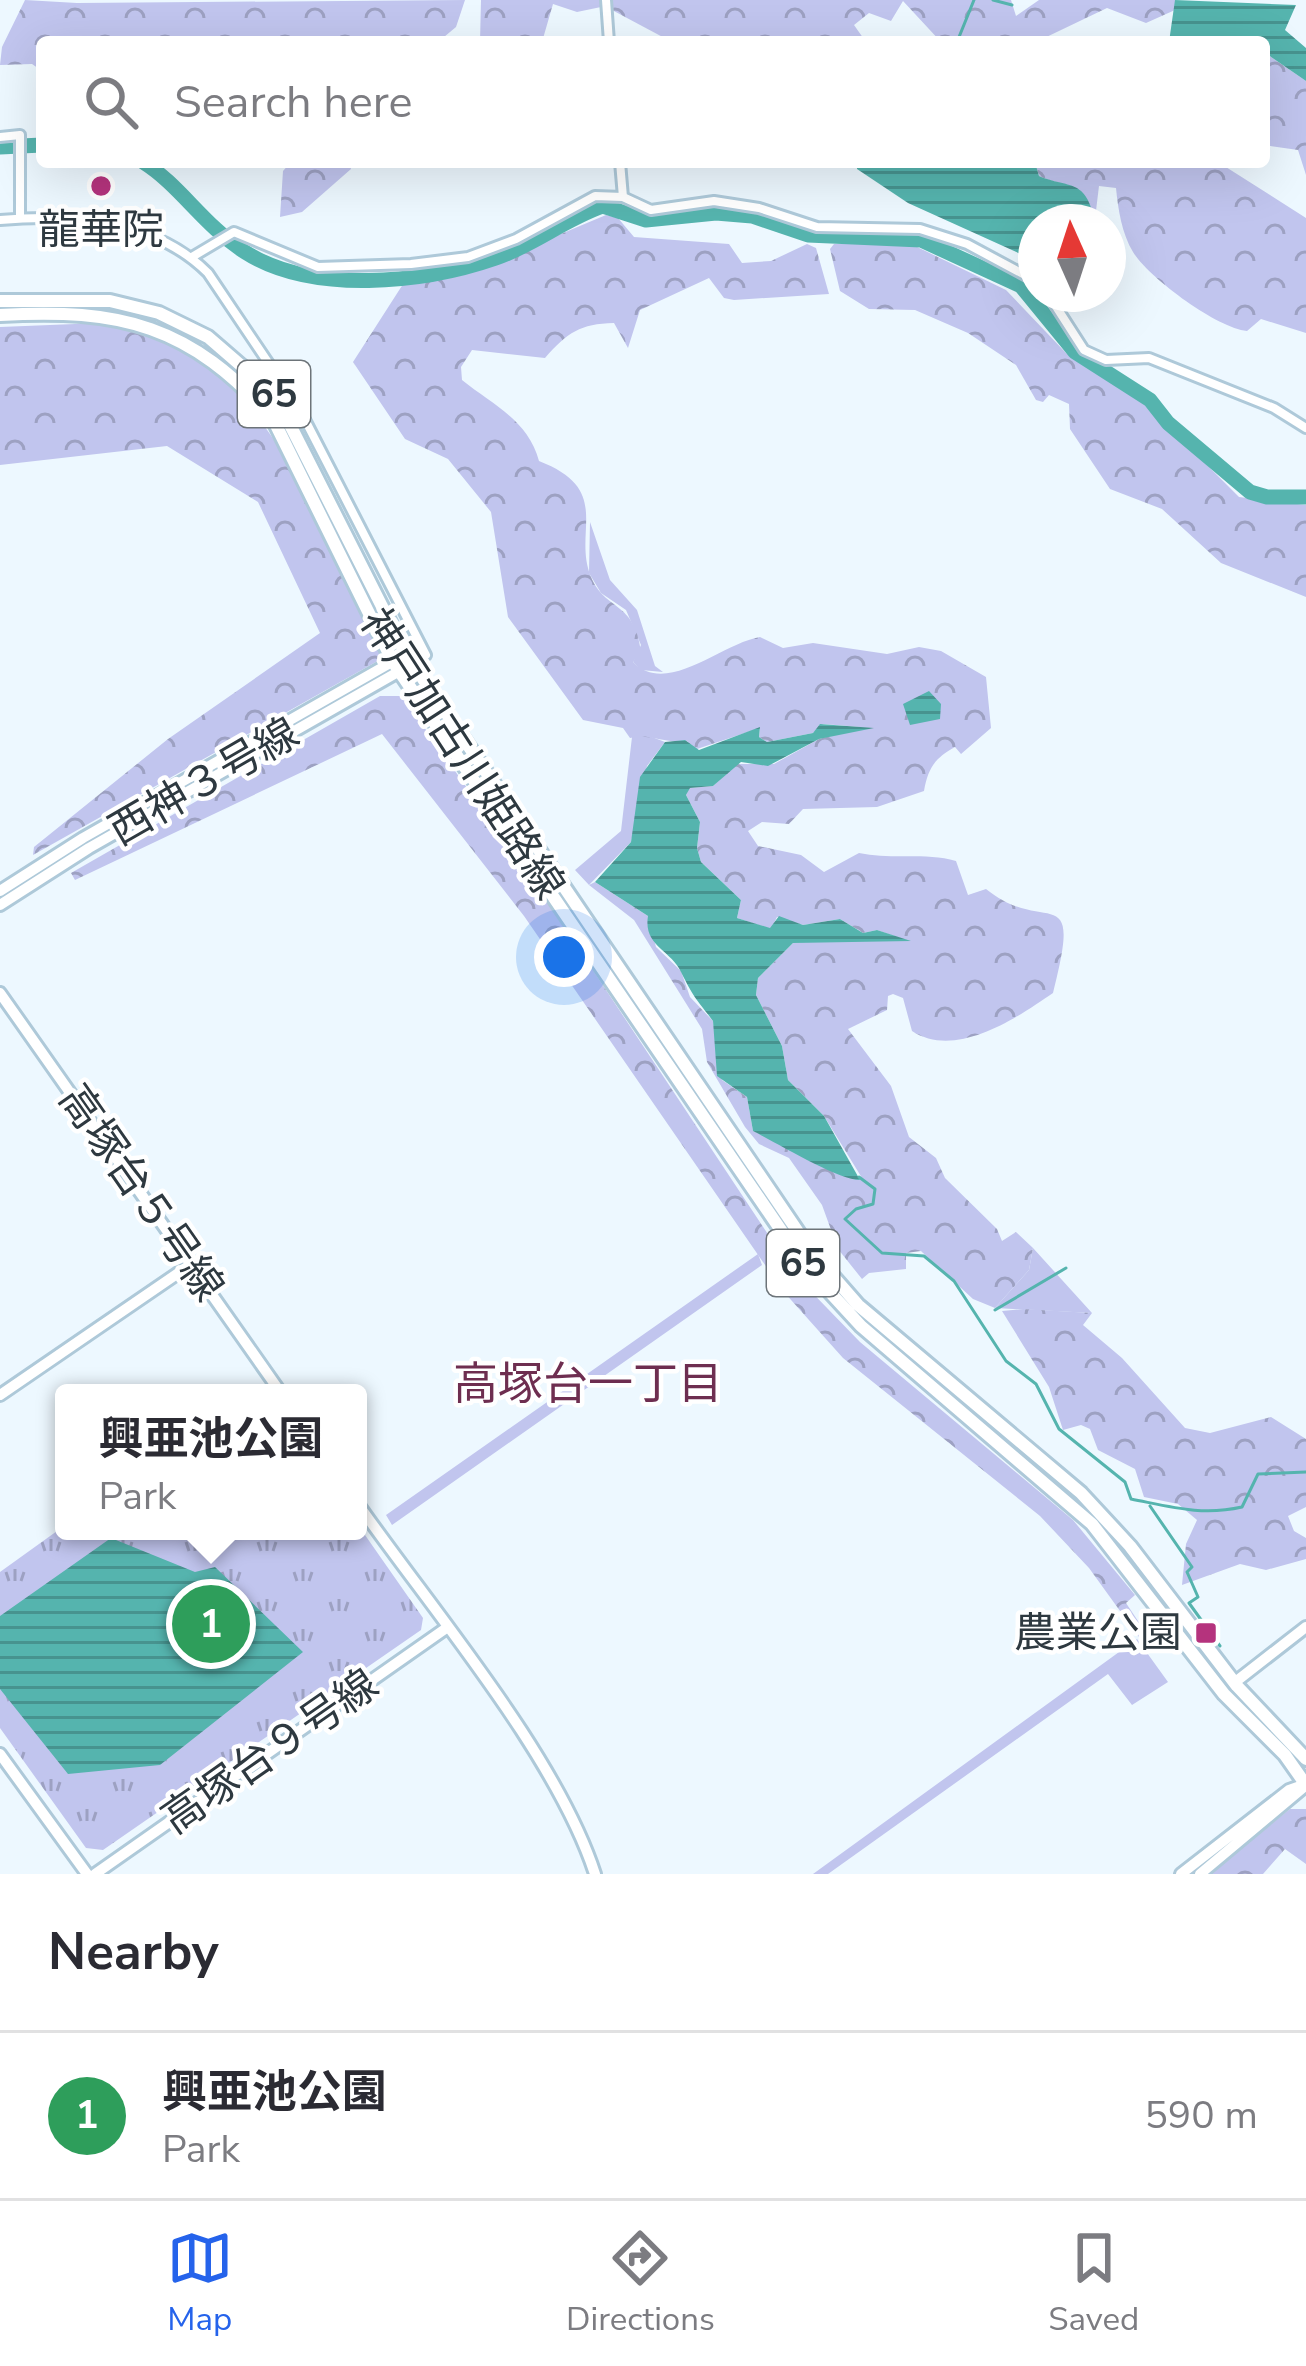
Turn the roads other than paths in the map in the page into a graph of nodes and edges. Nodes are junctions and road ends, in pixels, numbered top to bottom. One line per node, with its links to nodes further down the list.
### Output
1 (606, 0): 2 (street)
2 (609, 36)
3 (0, 137): 6 (street)
4 (620, 168): 5 (street)
5 (622, 197): 8 (street); 9 (street)
6 (20, 218): 7 (street); 8 (street)
7 (0, 220)
8 (192, 256): 14 (street)
9 (1018, 271)
10 (0, 301): 16 (main road, 神戸加古川姫路線 / 65)
11 (1060, 312): 13 (street)
12 (0, 315): 16 (main road, 神戸加古川姫路線 / 65)
13 (1306, 428)
14 (420, 645): 15 (street); 16 (street)
15 (425, 655)
16 (402, 663): 17 (street, 西神３号線); 18 (street, 西神３号線); 26 (main road, 神戸加古川姫路線 / 65); 29 (main road, 神戸加古川姫路線 / 65)
17 (0, 891)
18 (0, 905)
19 (0, 993): 20 (street, 高塚台５号線)
20 (190, 1265): 21 (street, 高塚台５号線); 22 (street)
21 (275, 1384)
22 (0, 1395)
23 (367, 1517): 25 (street)
24 (1306, 1627): 26 (street)
25 (445, 1629): 30 (street, 高塚台９号線); 31 (street)
26 (1234, 1683): 28 (main road, 神戸加古川姫路線 / 65)
27 (0, 1754): 30 (street)
28 (1306, 1759)
29 (1306, 1784): 32 (street); 33 (street)
30 (91, 1874)
31 (595, 1874)
32 (1181, 1874)
33 (1200, 1874)

